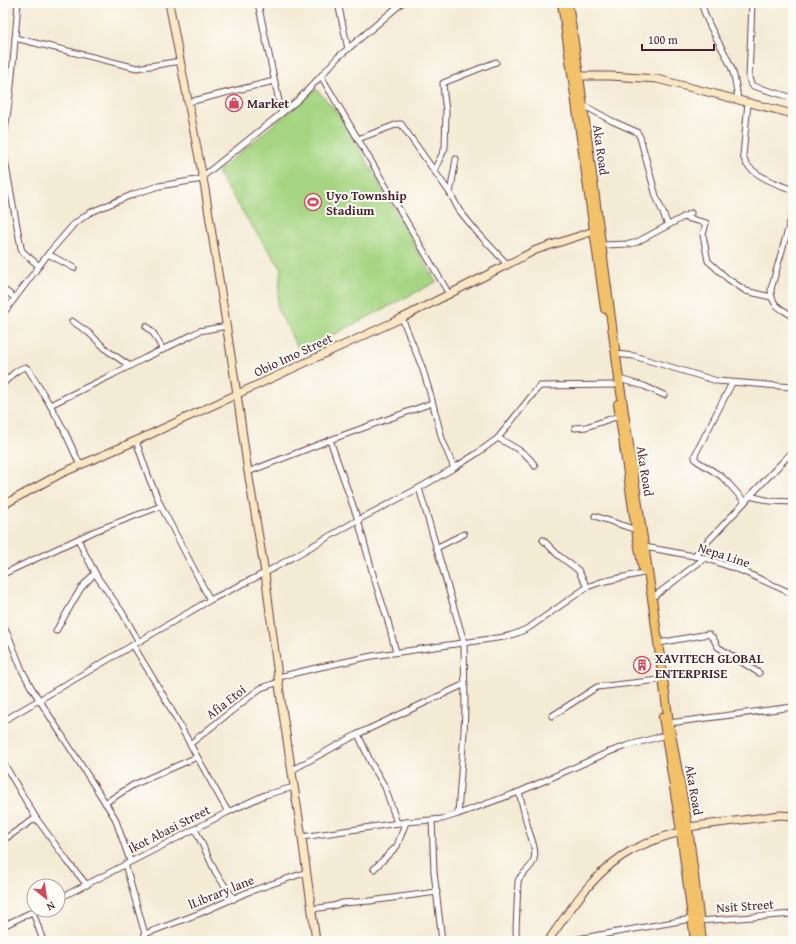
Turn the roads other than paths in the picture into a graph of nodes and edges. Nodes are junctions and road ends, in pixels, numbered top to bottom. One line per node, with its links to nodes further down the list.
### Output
1 (18, 3): 10 (street)
2 (169, 3): 12 (street)
3 (258, 3): 16 (street)
4 (338, 3): 11 (street)
5 (402, 3): 11 (street)
6 (562, 3): 15 (main road, Aka Road)
7 (568, 3): 15 (main road, Aka Road)
8 (702, 3): 18 (street)
9 (752, 3): 17 (street)
10 (15, 38): 12 (street); 25 (street)
11 (348, 48): 14 (street)
12 (181, 61): 19 (street)
13 (496, 62): 28 (street)
14 (321, 76): 22 (street); 24 (street)
15 (576, 76): 18 (street); 21 (main road, Aka Road); 36 (main road, Aka Road)
16 (274, 81): 19 (street); 22 (street)
17 (793, 98)
18 (738, 100): 20 (street)
19 (189, 102): 29 (street)
20 (748, 102): 23 (street); 30 (street)
21 (583, 105): 35 (street); 37 (main road, Aka Road)
22 (282, 113): 29 (street)
23 (793, 114)
24 (358, 139): 28 (street); 43 (street)
25 (3, 140)
26 (3, 150): 40 (street)
27 (456, 159): 31 (street)
28 (434, 170): 31 (street)
29 (203, 179): 38 (street); 51 (street)
30 (793, 190)
31 (450, 193): 39 (street)
32 (793, 212): 44 (street)
33 (691, 213): 34 (street)
34 (683, 217): 35 (street); 44 (street)
35 (668, 225): 37 (street)
36 (594, 232): 39 (street, Obio Imo Street); 55 (main road, Aka Road)
37 (602, 245): 53 (main road, Aka Road)
38 (48, 254): 40 (street); 41 (street)
39 (507, 264): 43 (street, Obio Imo Street)
40 (39, 266): 45 (street)
41 (74, 268)
42 (3, 289): 45 (street)
43 (449, 294): 48 (street, Obio Imo Street)
44 (771, 297): 47 (street)
45 (15, 298): 46 (street)
46 (3, 314)
47 (793, 316)
48 (402, 318): 59 (street, Obio Imo Street); 61 (street)
49 (72, 321): 54 (street)
50 (146, 326): 52 (street)
51 (227, 326): 52 (street); 59 (street)
52 (163, 350): 54 (street)
53 (616, 354): 55 (main road, Aka Road); 56 (street)
54 (130, 366): 62 (street)
55 (617, 382): 60 (street); 63 (main road, Aka Road); 65 (street); 85 (main road, Aka Road)
56 (732, 383): 58 (street); 75 (street)
57 (3, 384): 62 (street)
58 (793, 387)
59 (237, 394): 67 (street, Obio Imo Street); 72 (street)
60 (664, 395)
61 (432, 403): 66 (street); 71 (street)
62 (50, 405): 69 (street)
63 (619, 416): 64 (street); 81 (main road, Aka Road)
64 (576, 428)
65 (498, 438): 70 (street); 71 (street)
66 (330, 440): 72 (street); 80 (street)
67 (136, 441): 69 (street, Obio Imo Street); 78 (street)
68 (793, 451): 74 (street)
69 (80, 465): 77 (street, Obio Imo Street)
70 (535, 466)
71 (454, 468): 73 (street)
72 (248, 472): 90 (street)
73 (419, 488): 80 (street); 86 (street)
74 (750, 496): 75 (street); 76 (street)
75 (745, 502): 87 (street)
76 (793, 502)
77 (3, 505)
78 (161, 506): 83 (street); 96 (street)
79 (595, 516): 81 (street)
80 (358, 520): 90 (street); 103 (street)
81 (636, 530): 91 (main road, Aka Road)
82 (464, 534): 86 (street)
83 (78, 539): 89 (street); 92 (street)
84 (543, 540): 93 (street)
85 (645, 547): 87 (street, Nepa Line); 95 (main road, Aka Road)
86 (436, 548): 100 (street)
87 (694, 556): 88 (street, Nepa Line)
88 (705, 558): 94 (street, Nepa Line); 95 (street)
89 (95, 573): 98 (street); 99 (street)
90 (265, 573): 96 (street); 105 (street)
91 (643, 573): 93 (street, Afia Etoi); 106 (main road, Aka Road)
92 (3, 574)
93 (587, 587): 100 (street, Afia Etoi)
94 (793, 594)
95 (652, 598): 101 (main road, Aka Road)
96 (210, 600): 99 (street)
97 (3, 626): 108 (street)
98 (56, 631)
99 (139, 642): 102 (street)
100 (464, 642): 103 (street, Afia Etoi); 107 (street)
101 (659, 643): 104 (street); 112 (main road, Aka Road)
102 (133, 645): 108 (street); 115 (street)
103 (396, 652): 105 (street, Afia Etoi)
104 (759, 673)
105 (279, 679): 115 (street, Afia Etoi); 118 (street)
106 (659, 680): 110 (street); 114 (main road, Aka Road)
107 (465, 684): 113 (street); 123 (street)
108 (39, 699): 111 (street); 121 (street)
109 (793, 707): 112 (street)
110 (552, 716)
111 (3, 721)
112 (669, 723): 129 (main road, Aka Road)
113 (358, 734): 118 (street); 128 (street)
114 (666, 735): 120 (street); 131 (main road, Aka Road)
115 (190, 744): 116 (street)
116 (197, 757): 121 (street); 122 (street)
117 (3, 762): 125 (street)
118 (292, 770): 119 (street)
119 (294, 787): 122 (street, Ikot Abasi Street); 132 (street)
120 (520, 792): 123 (street); 153 (street)
121 (105, 803): 134 (street)
122 (228, 812): 130 (street, Ikot Abasi Street)
123 (458, 814): 126 (street)
124 (793, 816): 129 (street)
125 (36, 818): 133 (street); 137 (street)
126 (432, 820): 127 (street); 138 (street)
127 (406, 822): 128 (street); 135 (street)
128 (396, 823): 132 (street)
129 (688, 827): 145 (main road, Aka Road)
130 (195, 829): 134 (street, Ikot Abasi Street); 140 (street)
131 (681, 832): 145 (main road, Aka Road); 154 (street)
132 (302, 837): 136 (street)
133 (3, 840)
134 (128, 863): 137 (street, Ikot Abasi Street); 147 (street)
135 (374, 869)
136 (307, 872): 140 (street, lLibrary lane); 141 (street)
137 (87, 885): 139 (street, Ikot Abasi Street)
138 (437, 892): 141 (street); 152 (street)
139 (66, 895)
140 (234, 899): 147 (street, lLibrary lane)
141 (312, 909): 151 (street)
142 (793, 914): 145 (street, Nsit Street)
143 (26, 915): 146 (street)
144 (37, 918): 149 (street)
145 (695, 920): 148 (street, Nsit Street); 157 (main road, Aka Road); 158 (main road, Aka Road)
146 (3, 926)
147 (145, 934): 150 (street)
148 (599, 935): 155 (street, Nsit Street); 156 (street)
149 (43, 941)
150 (147, 941)
151 (316, 941)
152 (442, 941)
153 (517, 941)
154 (548, 941)
155 (566, 941)
156 (602, 941)
157 (695, 941)
158 (702, 941)

